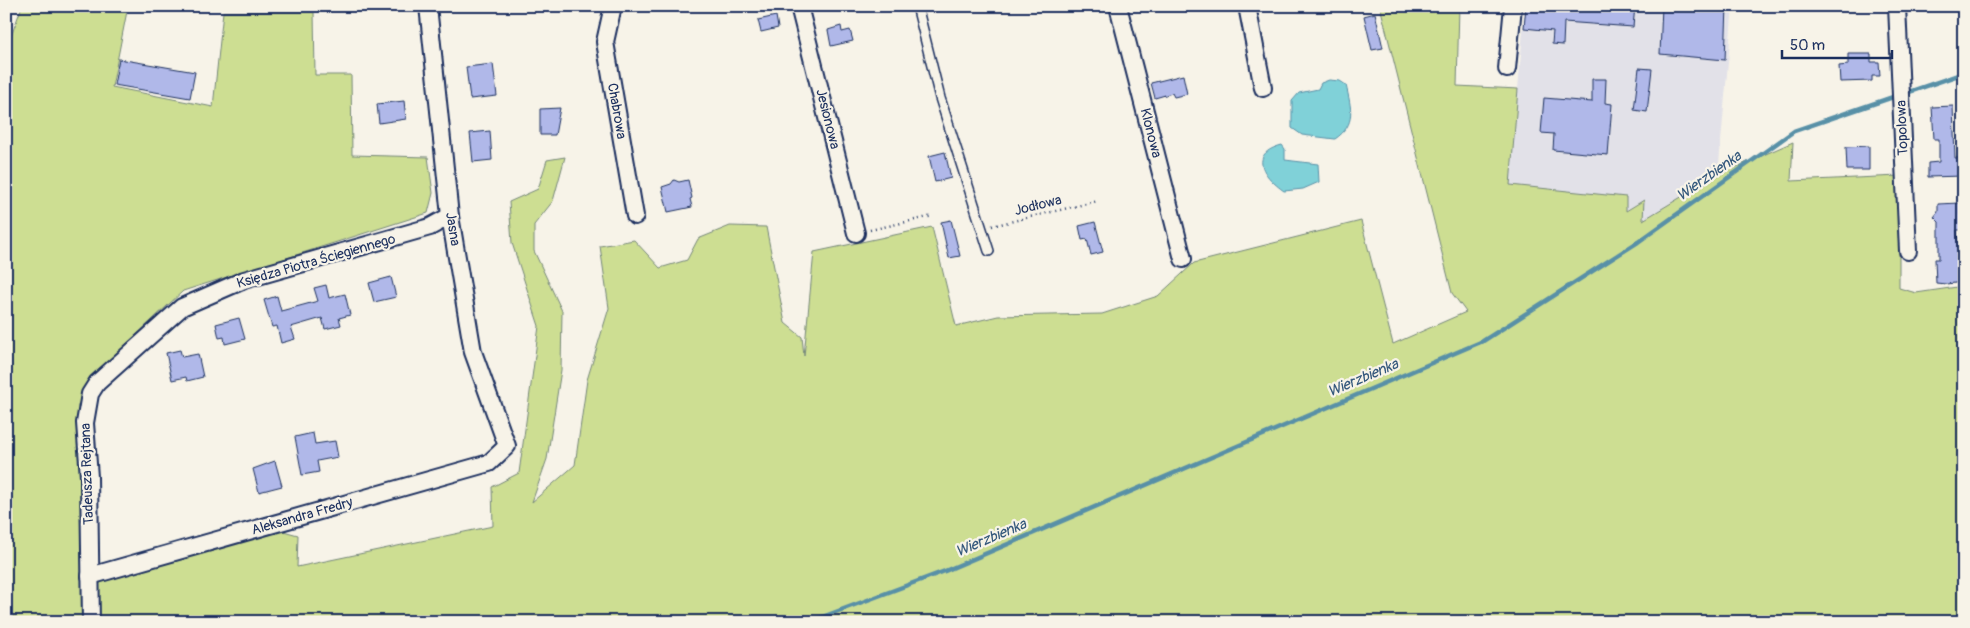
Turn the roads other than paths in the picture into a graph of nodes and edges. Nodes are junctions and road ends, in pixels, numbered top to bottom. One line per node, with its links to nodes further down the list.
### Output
1 (428, 6): 11 (street, Jasna)
2 (613, 6): 12 (street, Chabrowa)
3 (799, 6): 13 (street, Jesionowa)
4 (917, 6): 15 (lane)
5 (1118, 6): 16 (street, Klonowa)
6 (1247, 6): 10 (street)
7 (1513, 6): 9 (street)
8 (1898, 6): 14 (street, Topolowa)
9 (1507, 69)
10 (1263, 88)
11 (450, 216): 17 (street, Księdza Piotra Ściegiennego); 18 (street, Jasna)
12 (635, 216)
13 (856, 232)
14 (1908, 250)
15 (990, 251)
16 (1183, 260)
17 (182, 307): 19 (street, Tadeusza Rejtana)
18 (507, 446): 19 (street, Aleksandra Fredry)
19 (90, 576): 20 (street, Tadeusza Rejtana)
20 (91, 622)

